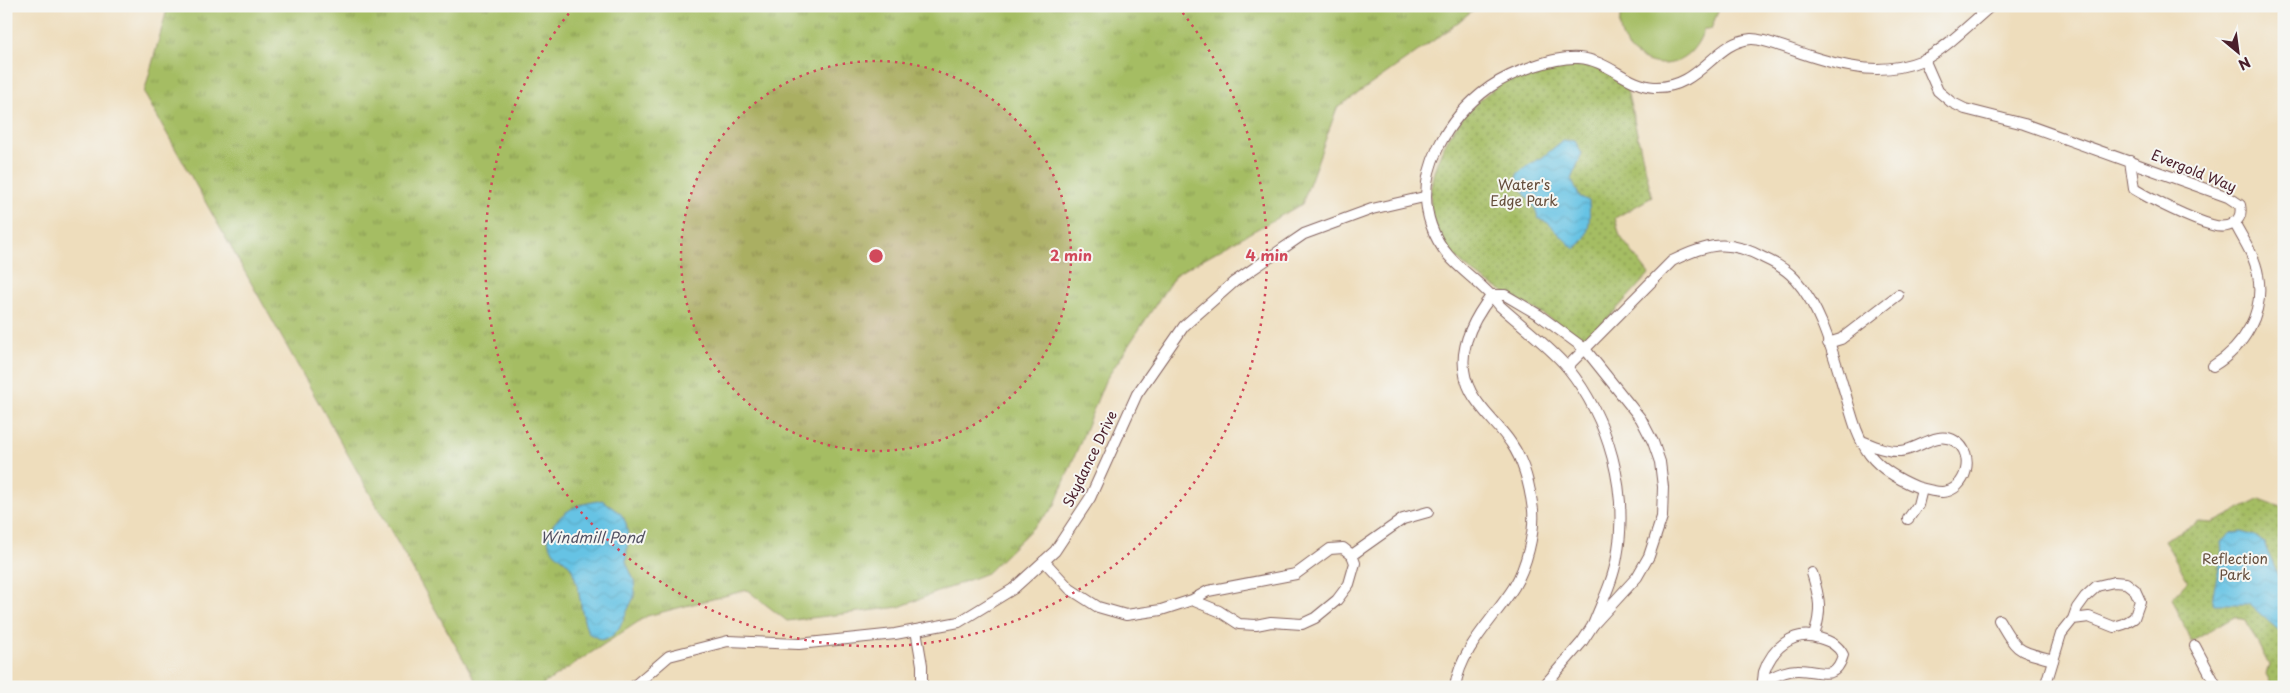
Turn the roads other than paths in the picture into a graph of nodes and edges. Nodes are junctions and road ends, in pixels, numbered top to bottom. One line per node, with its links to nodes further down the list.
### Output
1 (1991, 6): 4 (street)
2 (2276, 6): 3 (street)
3 (2284, 9)
4 (1924, 59): 5 (street, Evergold Way); 6 (street)
5 (2130, 161): 7 (street, Evergold Way); 7 (street, Evergold Way)
6 (1424, 196): 8 (street); 19 (street, Skydance Drive)
7 (2234, 222): 13 (street)
8 (1492, 295): 11 (street); 12 (street); 32 (street)
9 (1898, 295): 10 (street)
10 (1828, 343): 11 (street); 14 (street)
11 (1585, 349): 12 (street); 24 (street)
12 (1566, 366): 24 (street)
13 (2213, 366)
14 (1862, 441): 15 (street); 15 (street)
15 (1922, 489): 17 (street)
16 (1428, 512): 18 (street)
17 (1908, 518)
18 (1352, 555): 21 (street); 21 (street)
19 (1044, 561): 21 (street); 25 (street, Skydance Drive)
20 (1812, 573): 26 (street)
21 (1192, 600)
22 (2073, 619): 22 (street); 28 (street)
23 (1998, 620): 28 (street)
24 (1593, 625): 33 (street)
25 (916, 630): 30 (street, Skydance Drive); 31 (street)
26 (1814, 636): 29 (street); 29 (street)
27 (2195, 646): 35 (street)
28 (2053, 660): 34 (street)
29 (1762, 684)
30 (633, 687)
31 (922, 687)
32 (1455, 687)
33 (1543, 687)
34 (2045, 687)
35 (2216, 687)

